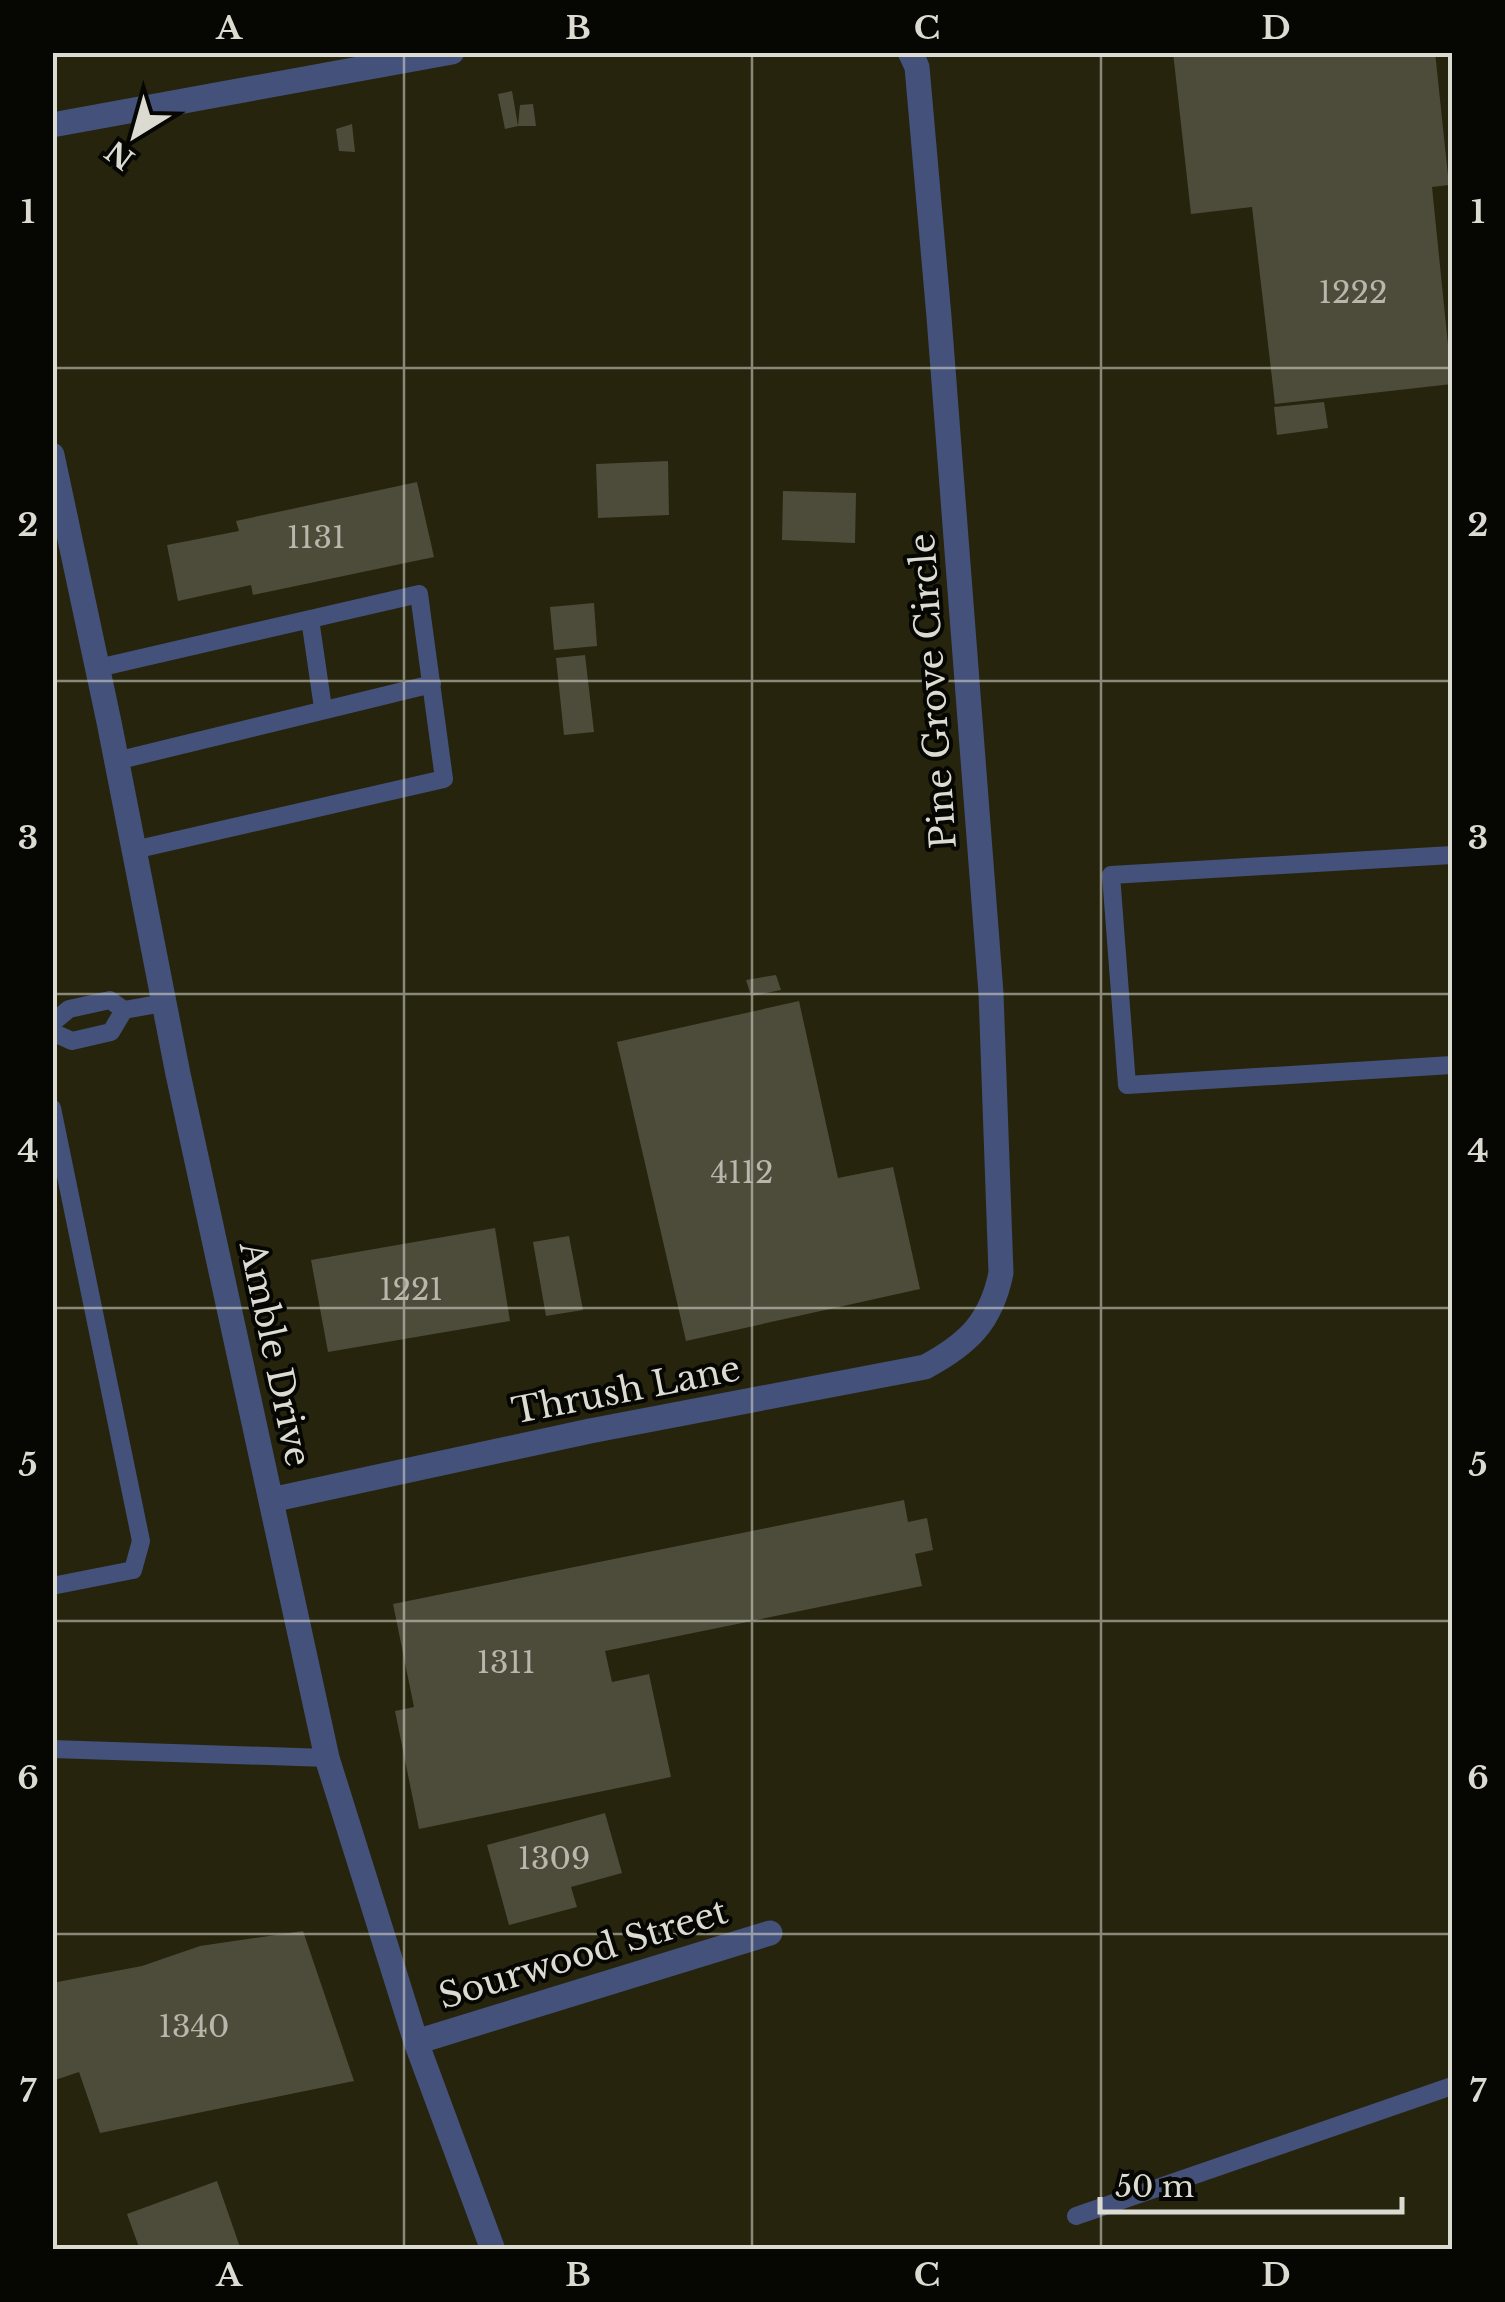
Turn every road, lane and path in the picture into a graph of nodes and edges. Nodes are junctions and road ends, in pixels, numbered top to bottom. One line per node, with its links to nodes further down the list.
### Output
1 (452, 52): 3 (street)
2 (910, 52): 18 (street, Pine Grove Circle)
3 (52, 125)
4 (52, 455): 6 (street, Amble Drive)
5 (310, 619): 6 (lane); 7 (lane); 8 (lane)
6 (98, 668): 9 (street, Amble Drive)
7 (432, 684): 8 (lane); 10 (lane)
8 (324, 708): 9 (lane)
9 (116, 760): 10 (street, Amble Drive)
10 (134, 850): 12 (street, Amble Drive)
11 (1452, 854): 16 (lane)
12 (163, 1003): 13 (lane); 19 (street, Amble Drive)
13 (124, 1010): 14 (lane); 15 (lane)
14 (52, 1023)
15 (52, 1032)
16 (1452, 1065)
17 (52, 1108): 20 (lane)
18 (982, 1324): 19 (street, Thrush Lane)
19 (271, 1500): 22 (street, Amble Drive)
20 (52, 1586)
21 (52, 1749): 22 (lane)
22 (326, 1758): 24 (street, Amble Drive)
23 (770, 1933): 24 (street, Sourwood Street)
24 (416, 2042): 27 (street, Amble Drive)
25 (1452, 2086): 26 (lane)
26 (1076, 2216)
27 (494, 2250)

